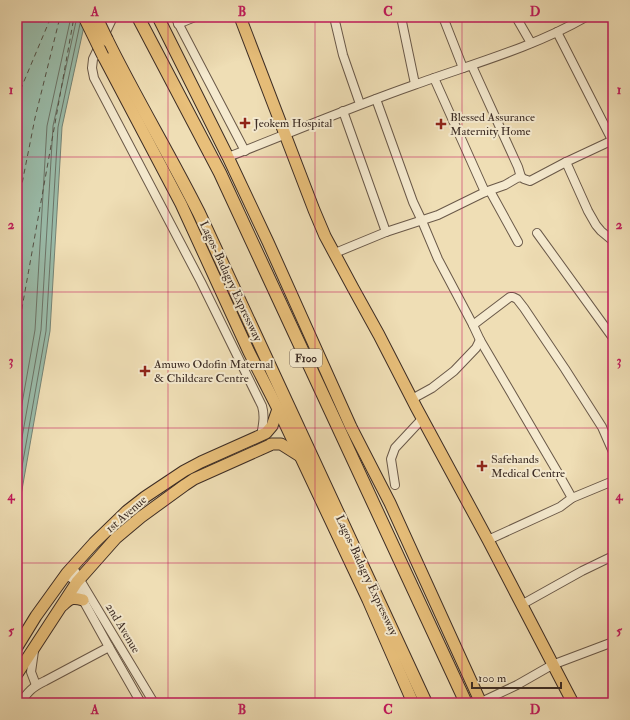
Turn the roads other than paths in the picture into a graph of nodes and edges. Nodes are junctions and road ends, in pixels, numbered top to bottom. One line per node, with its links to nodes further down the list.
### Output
1 (84, 17): 40 (main road, Lagos-Badagry Expressway, bridge)
2 (96, 17): 66 (highway, Lagos-Badagry Expressway / F100, bridge)
3 (113, 17): 42 (street)
4 (138, 17): 67 (highway, F100)
5 (158, 17): 26 (main road)
6 (195, 17): 13 (street)
7 (240, 17): 23 (main road)
8 (334, 17): 21 (street)
9 (401, 17): 19 (street)
10 (443, 17): 17 (street)
11 (516, 17): 15 (street)
12 (586, 17): 14 (street)
13 (177, 21): 25 (street)
14 (557, 32): 15 (street); 24 (street)
15 (531, 43): 16 (street)
16 (472, 66): 17 (street); 28 (street)
17 (463, 68): 18 (street)
18 (434, 78): 19 (street); 29 (street)
19 (415, 84): 20 (street)
20 (376, 98): 21 (street); 30 (street)
21 (360, 104): 22 (street)
22 (343, 111): 23 (street); 31 (street)
23 (285, 135): 25 (street); 35 (main road)
24 (613, 140): 27 (street)
25 (245, 150): 26 (street)
26 (228, 157): 68 (main road)
27 (566, 162): 28 (street); 33 (street)
28 (521, 177): 29 (street)
29 (487, 192): 30 (street); 34 (street)
30 (422, 221): 31 (street); 36 (street)
31 (386, 232): 35 (street)
32 (538, 233): 37 (street)
33 (613, 241)
34 (518, 242)
35 (335, 253): 39 (main road)
36 (473, 325): 38 (street); 43 (street)
37 (613, 338)
38 (480, 340): 39 (street); 47 (street)
39 (412, 399): 41 (main road)
40 (278, 409): 42 (main road, 1st Avenue); 44 (main road, Lagos-Badagry Expressway)
41 (422, 419): 46 (street); 48 (main road)
42 (261, 436): 50 (main road, 1st Avenue)
43 (613, 452)
44 (300, 456): 51 (main road, 1st Avenue); 65 (main road, Lagos-Badagry Expressway)
45 (613, 481): 47 (street)
46 (395, 484)
47 (572, 498): 48 (street)
48 (488, 540): 54 (main road)
49 (613, 556): 54 (street)
50 (69, 570): 51 (street, 2nd Avenue); 56 (main road, 1st Avenue)
51 (79, 580): 52 (street, 2nd Avenue); 53 (main road, 1st Avenue); 64 (street, 2nd Avenue)
52 (82, 600): 53 (main road); 57 (street, 2nd Avenue)
53 (63, 605): 58 (main road, 1st Avenue)
54 (521, 605): 59 (main road)
55 (613, 642): 59 (street)
56 (17, 647)
57 (108, 647): 61 (street); 63 (street, 2nd Avenue)
58 (34, 648): 60 (main road, 1st Avenue); 61 (street)
59 (552, 665): 68 (street); 69 (main road)
60 (17, 674)
61 (36, 685): 62 (street)
62 (20, 703)
63 (141, 703)
64 (154, 703)
65 (413, 703)
66 (426, 703)
67 (466, 703)
68 (481, 703)
69 (573, 703)

